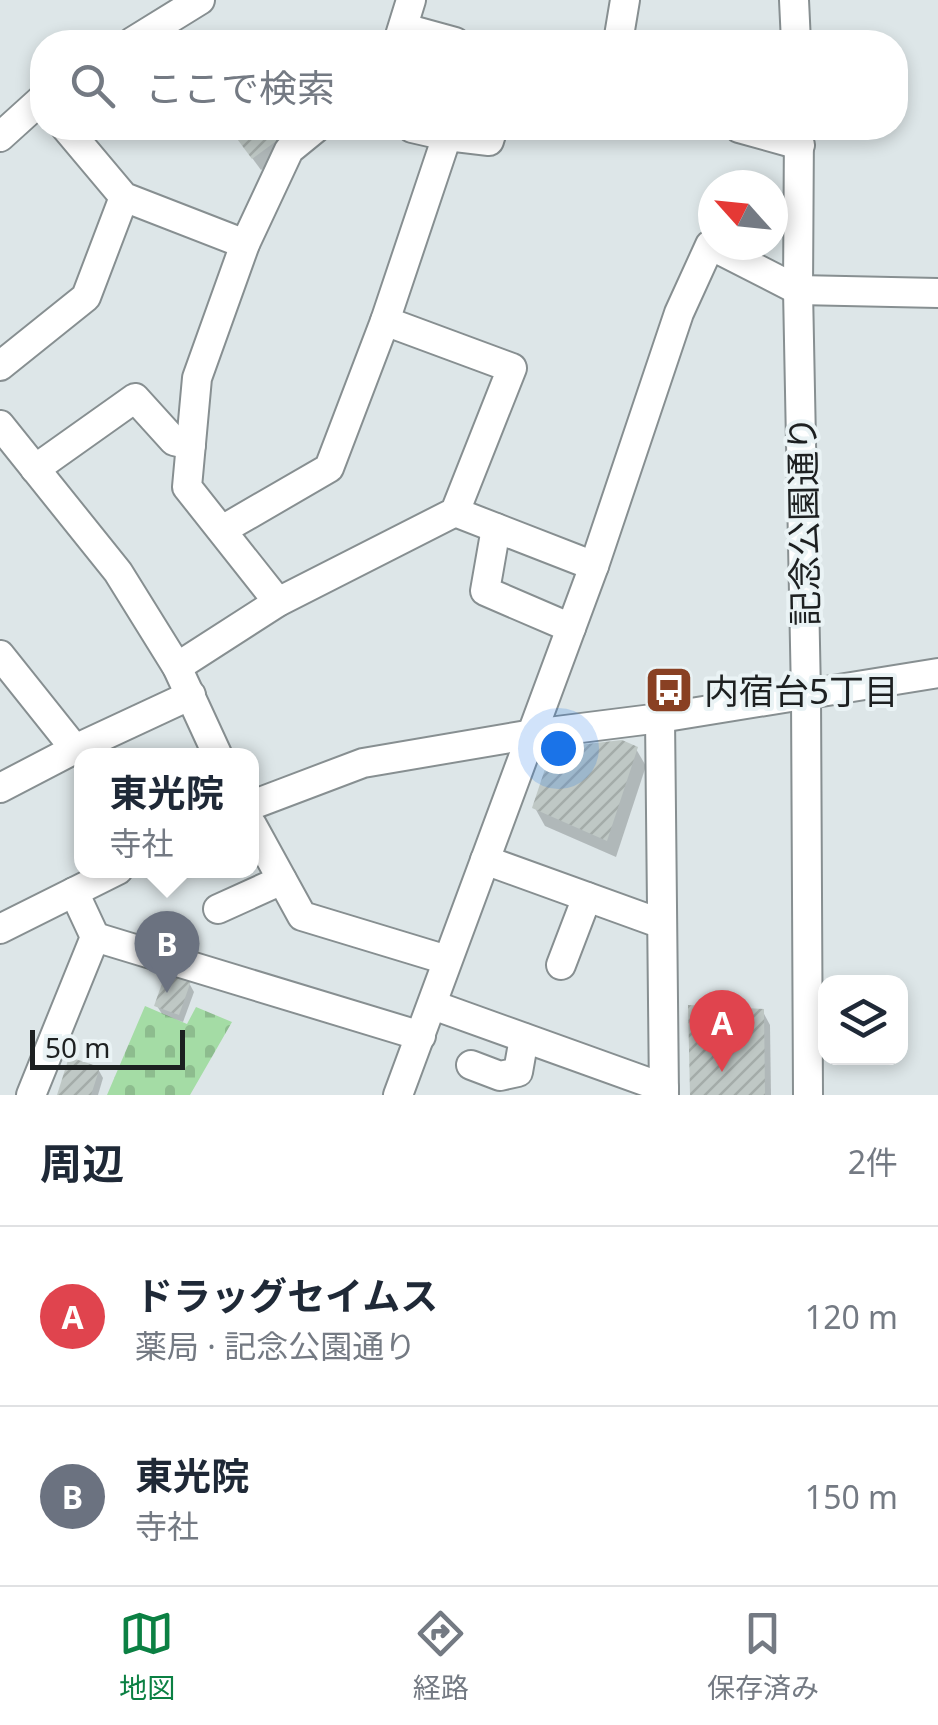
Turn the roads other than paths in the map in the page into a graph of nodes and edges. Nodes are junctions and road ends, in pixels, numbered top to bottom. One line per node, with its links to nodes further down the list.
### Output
1 (200, 0): 5 (street)
2 (411, 0): 6 (street)
3 (625, 0): 7 (street)
4 (794, 0): 8 (street)
5 (151, 30)
6 (402, 30)
7 (620, 30)
8 (795, 30)
9 (30, 111): 10 (street)
10 (0, 137)
11 (76, 140): 15 (street)
12 (302, 140): 16 (street)
13 (446, 140): 19 (street)
14 (799, 140): 17 (street, 記念公園通り)
15 (124, 197): 16 (street); 20 (street)
16 (246, 244): 22 (street)
17 (798, 290): 18 (street); 27 (street); 33 (street, 記念公園通り)
18 (938, 293)
19 (384, 320): 24 (street); 26 (street)
20 (0, 366)
21 (0, 425): 23 (street)
22 (191, 445): 23 (street); 26 (street)
23 (35, 469): 31 (street)
24 (456, 512): 25 (street); 28 (street)
25 (496, 528): 27 (street); 29 (street)
26 (222, 530): 28 (street)
27 (594, 566): 29 (street)
28 (278, 602): 31 (street)
29 (571, 628): 36 (street)
30 (0, 654): 37 (street)
31 (178, 667): 34 (street)
32 (938, 673): 33 (street)
33 (806, 695): 35 (street); 62 (street, 記念公園通り)
34 (190, 696): 38 (street); 39 (street)
35 (660, 718): 36 (street); 50 (street)
36 (533, 734): 42 (street); 44 (street)
37 (74, 748)
38 (77, 748)
39 (214, 748)
40 (74, 750): 41 (street)
41 (0, 788)
42 (259, 802)
43 (259, 838): 46 (street)
44 (485, 860): 48 (street); 53 (street)
45 (102, 878): 47 (street)
46 (282, 880): 49 (street); 53 (street)
47 (74, 892): 51 (street); 52 (street)
48 (587, 897): 50 (street); 54 (street)
49 (218, 909)
50 (662, 924): 59 (street)
51 (0, 929)
52 (95, 937): 56 (street); 60 (street)
53 (447, 960): 55 (street)
54 (561, 965)
55 (432, 1005): 56 (street); 57 (street)
56 (421, 1036): 61 (street)
57 (524, 1038): 58 (street); 59 (street)
58 (471, 1066)
59 (664, 1092)
60 (31, 1095)
61 (398, 1095)
62 (808, 1095)

